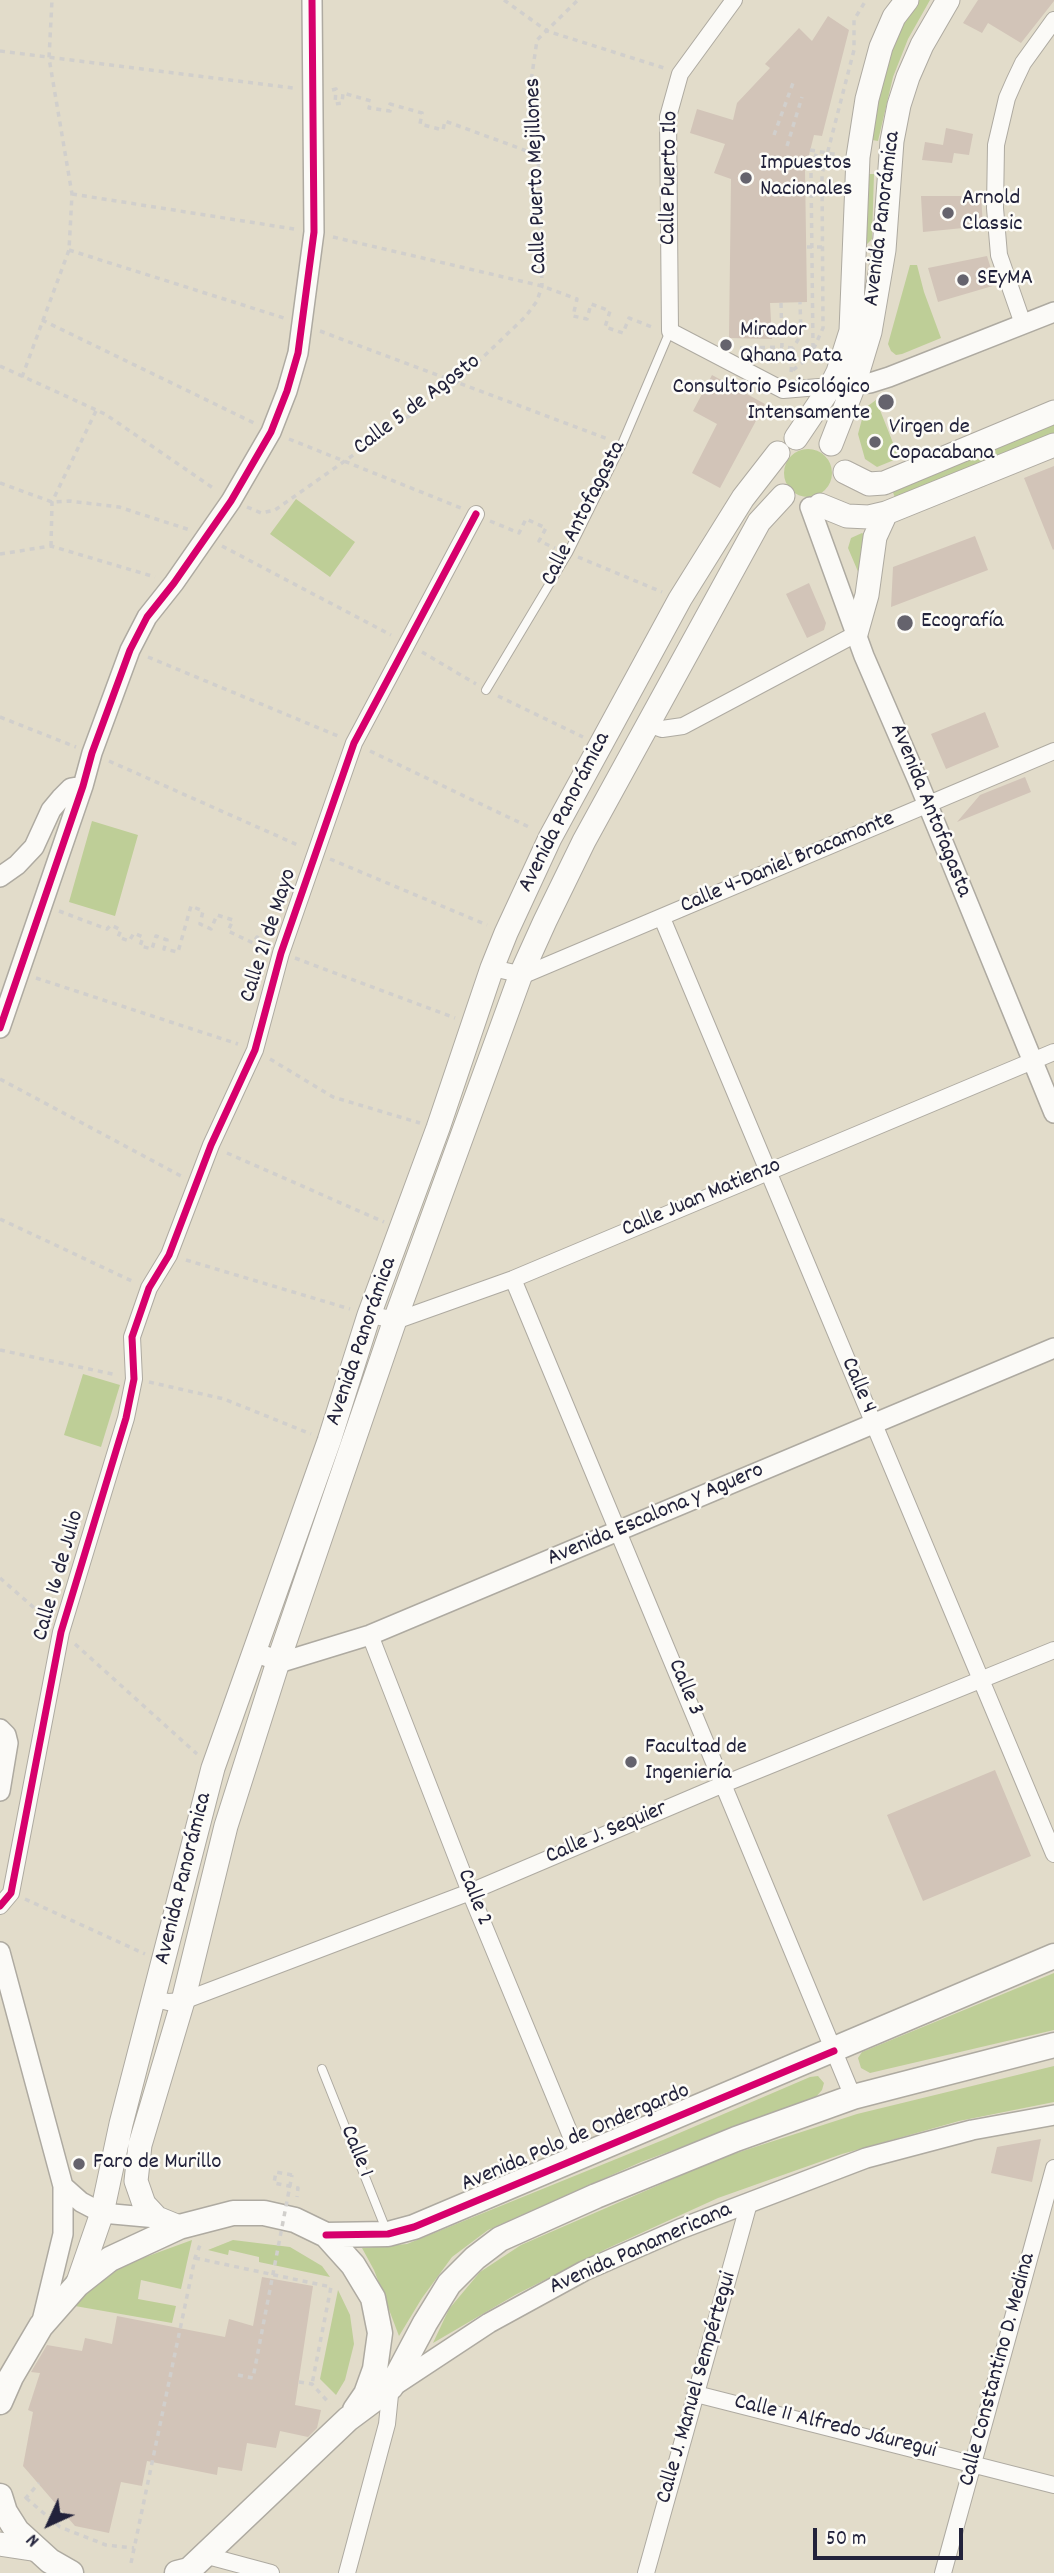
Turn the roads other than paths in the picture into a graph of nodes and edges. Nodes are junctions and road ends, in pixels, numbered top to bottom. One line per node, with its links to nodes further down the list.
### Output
1 (312, 0): 24 (street)
2 (734, 0): 8 (street, Calle Puerto Ilo)
3 (907, 0): 10 (main road, Avenida Panorámica)
4 (948, 0): 9 (main road, Avenida Panorámica)
5 (1054, 20): 7 (street)
6 (1054, 312): 7 (street)
7 (1023, 324): 9 (street)
8 (670, 331): 10 (street); 21 (lane, Calle Antofagasta)
9 (855, 385): 10 (street); 12 (main road, Avenida Panorámica)
10 (831, 386): 14 (main road, Avenida Panorámica)
11 (1054, 412): 15 (main road)
12 (831, 444): 14 (main road); 15 (main road)
13 (1054, 444): 18 (main road)
14 (787, 445): 16 (main road); 25 (main road, Avenida Panorámica)
15 (845, 472): 17 (main road)
16 (783, 496): 17 (main road); 22 (main road, Avenida Panorámica)
17 (815, 506): 18 (main road); 20 (street, Avenida Antofagasta)
18 (886, 513): 20 (main road)
19 (476, 514): 41 (street, Calle 21 de Mayo)
20 (856, 635): 22 (street); 27 (street, Avenida Antofagasta)
21 (486, 690)
22 (648, 724): 26 (main road, Avenida Panorámica)
23 (1054, 751): 27 (street, Calle 4-Daniel Bracamonte)
24 (83, 786): 28 (street); 32 (street)
25 (577, 788): 26 (main road); 30 (main road, Avenida Panorámica)
26 (605, 802): 31 (main road, Avenida Panorámica)
27 (927, 804): 29 (street, Calle 4-Daniel Bracamonte); 34 (street, Avenida Antofagasta)
28 (0, 877)
29 (662, 918): 31 (street, Calle 4-Daniel Bracamonte); 36 (street, Calle 4)
30 (492, 968): 31 (street); 38 (main road, Avenida Panorámica)
31 (522, 974): 39 (main road, Avenida Panorámica)
32 (0, 1028)
33 (1054, 1052): 34 (street, Calle Juan Matienzo)
34 (1032, 1061): 35 (street, Avenida Antofagasta); 36 (street, Calle Juan Matienzo)
35 (1054, 1113)
36 (767, 1172): 37 (street, Calle Juan Matienzo); 42 (street, Calle 4)
37 (513, 1279): 39 (street, Calle Juan Matienzo); 43 (street, Calle 3)
38 (369, 1315): 39 (street, Calle Juan Matienzo); 46 (main road, Avenida Panorámica)
39 (396, 1320): 47 (main road, Avenida Panorámica)
40 (1054, 1348): 42 (street, Avenida Escalona y Aguero)
41 (134, 1379): 54 (street, Calle 16 de Julio)
42 (873, 1425): 43 (street, Avenida Escalona y Aguero); 48 (street, Calle 4)
43 (618, 1532): 44 (street, Avenida Escalona y Aguero); 50 (street, Calle 3)
44 (369, 1635): 47 (street, Avenida Escalona y Aguero); 53 (street, Calle 2)
45 (1054, 1650): 48 (street, Calle J. Sequier)
46 (254, 1652): 47 (street); 57 (main road, Avenida Panorámica)
47 (278, 1662): 58 (main road, Avenida Panorámica)
48 (981, 1680): 50 (street, Calle J. Sequier); 52 (street, Calle 4)
49 (0, 1730): 51 (street)
50 (724, 1784): 53 (street, Calle J. Sequier); 60 (street, Calle 3)
51 (0, 1791)
52 (1054, 1854)
53 (470, 1892): 58 (street, Calle J. Sequier); 64 (street, Calle 2)
54 (0, 1906)
55 (0, 1952): 67 (street)
56 (1054, 1956): 60 (main road, Avenida Polo de Ondergardo)
57 (155, 1998): 58 (street, Calle J. Sequier); 69 (main road, Avenida Panorámica)
58 (183, 2001): 70 (main road, Avenida Panorámica)
59 (1054, 2045): 62 (main road)
60 (834, 2051): 62 (street, Calle 3); 64 (main road, Avenida Polo de Ondergardo)
61 (321, 2069): 71 (lane, Calle 1)
62 (853, 2097): 76 (main road)
63 (1054, 2115): 68 (street, Avenida Panamericana)
64 (580, 2158): 71 (main road, Avenida Polo de Ondergardo)
65 (1054, 2168): 66 (street, Calle Constantino D. Medina)
66 (1052, 2185): 80 (street, Calle Constantino D. Medina)
67 (63, 2186): 69 (street); 74 (street)
68 (749, 2203): 76 (street, Avenida Panamericana); 77 (street, Calle J. Manuel Sempértegui)
69 (102, 2213): 70 (street); 73 (main road, Avenida Panorámica)
70 (168, 2222): 72 (main road); 73 (main road)
71 (388, 2234): 72 (main road, Avenida Polo de Ondergardo)
72 (326, 2235): 75 (main road)
73 (77, 2284): 74 (main road)
74 (41, 2326): 78 (main road)
75 (380, 2333): 76 (street); 79 (main road)
76 (391, 2387): 79 (main road, Avenida Panamericana); 87 (street)
77 (696, 2394): 80 (street, Calle 11 Alfredo Jáuregui); 88 (street, Calle J. Manuel Sempértegui)
78 (0, 2402)
79 (339, 2412): 85 (main road, Avenida Panamericana)
80 (973, 2463): 81 (street, Calle 11 Alfredo Jáuregui); 89 (street, Calle Constantino D. Medina)
81 (1054, 2485)
82 (11, 2500): 84 (main road)
83 (0, 2544): 84 (main road)
84 (54, 2564)
85 (189, 2568): 86 (street)
86 (271, 2573)
87 (347, 2573)
88 (646, 2573)
89 (943, 2573)

